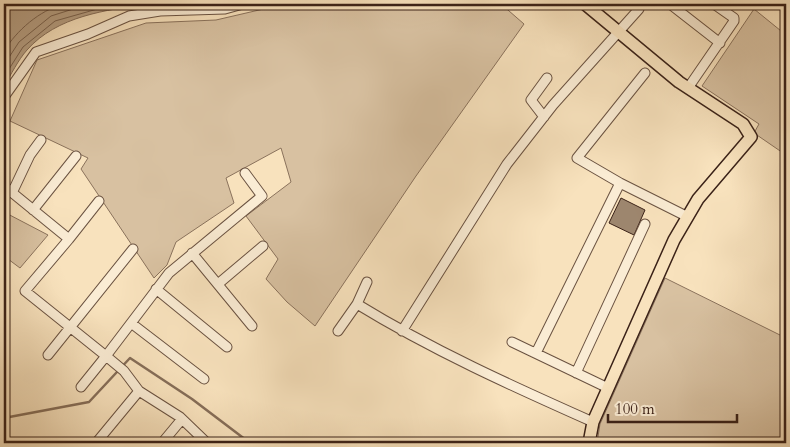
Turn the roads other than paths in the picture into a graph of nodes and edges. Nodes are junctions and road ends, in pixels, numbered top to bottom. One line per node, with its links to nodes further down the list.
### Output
1 (243, 4): 11 (street)
2 (585, 4): 6 (main road)
3 (639, 4): 6 (street)
4 (670, 4): 7 (street)
5 (714, 4): 7 (street)
6 (619, 32): 10 (main road); 12 (street)
7 (720, 43): 10 (street)
8 (645, 73): 16 (street)
9 (547, 78): 12 (street)
10 (688, 88): 21 (main road)
11 (4, 97)
12 (544, 117): 35 (street)
13 (41, 140): 18 (street)
14 (76, 156): 20 (street)
15 (245, 173): 26 (street)
16 (620, 183): 21 (street); 38 (street)
17 (4, 186): 18 (street)
18 (12, 193): 20 (street)
19 (99, 202): 23 (street)
20 (33, 210): 23 (street)
21 (688, 217): 44 (main road)
22 (645, 224): 41 (street)
23 (69, 239): 33 (street)
24 (263, 246): 28 (street)
25 (133, 249): 33 (street)
26 (192, 253): 28 (street); 29 (street)
27 (367, 282): 30 (street)
28 (218, 284): 32 (street)
29 (156, 289): 31 (street); 37 (street)
30 (357, 304): 34 (street); 35 (street)
31 (131, 323): 40 (street); 42 (street)
32 (252, 326)
33 (70, 327): 39 (street); 40 (street)
34 (338, 331)
35 (402, 331): 47 (street)
36 (512, 342): 38 (street)
37 (227, 347)
38 (536, 354): 41 (street)
39 (48, 355)
40 (106, 356): 43 (street); 45 (street)
41 (576, 373): 44 (street)
42 (204, 379)
43 (81, 387)
44 (608, 388): 47 (main road)
45 (139, 391): 46 (street); 48 (street)
46 (182, 419): 49 (street); 50 (street)
47 (592, 422): 51 (main road)
48 (96, 443)
49 (162, 443)
50 (208, 443)
51 (589, 443)

